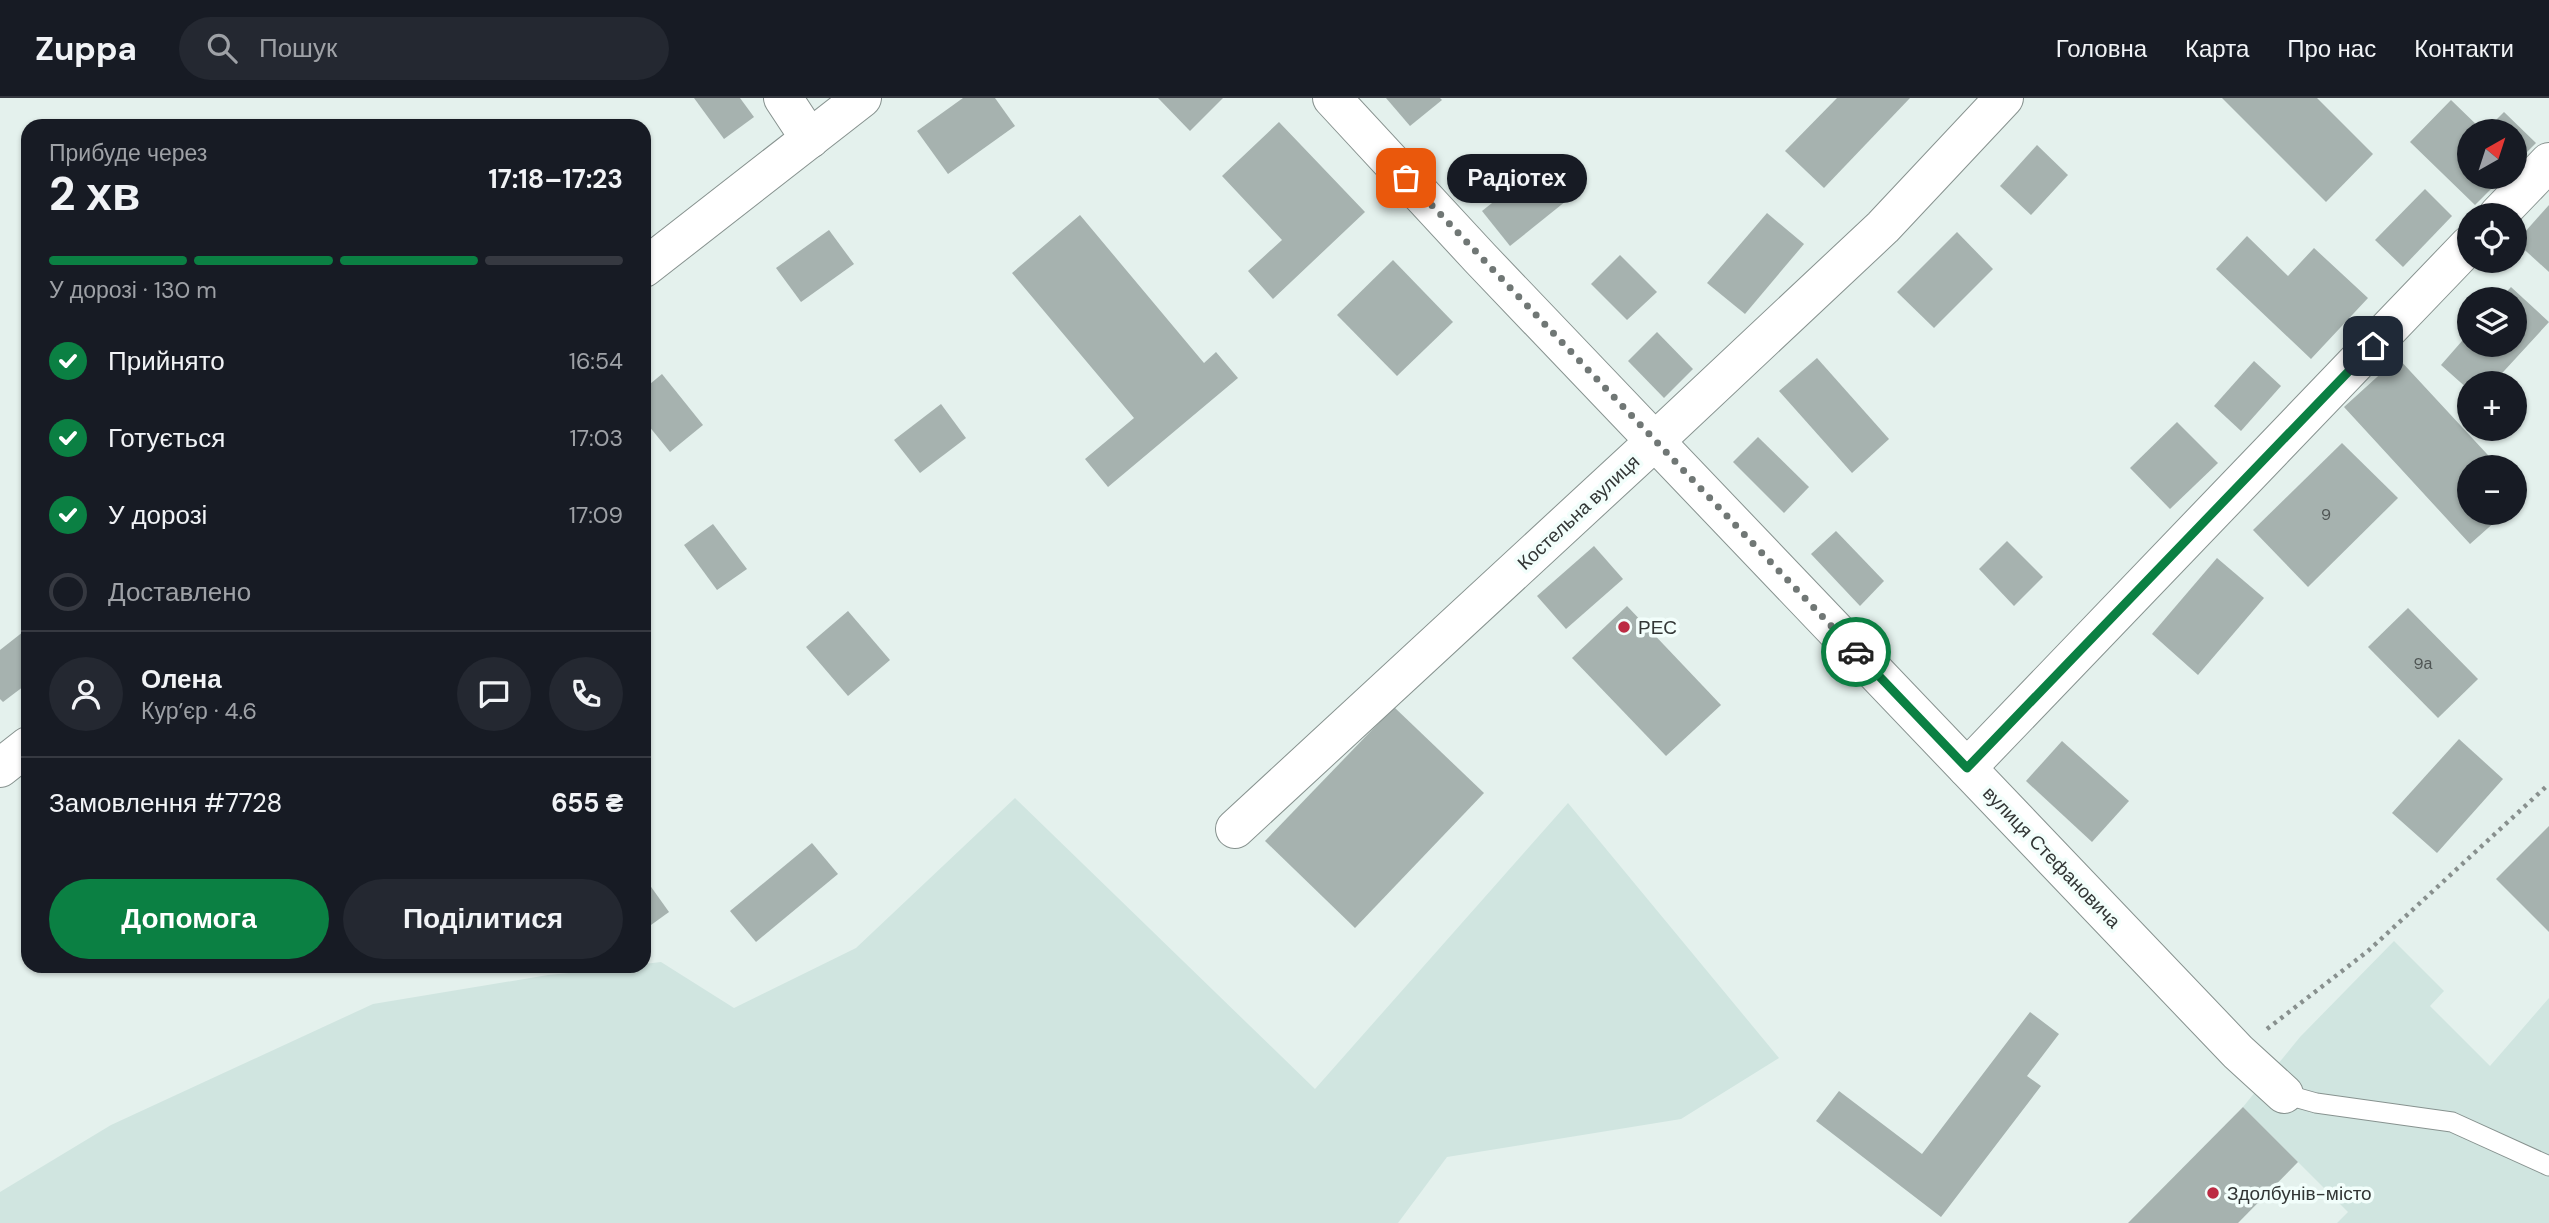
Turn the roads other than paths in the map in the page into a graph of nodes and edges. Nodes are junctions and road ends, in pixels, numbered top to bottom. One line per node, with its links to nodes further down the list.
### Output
1 (783, 98): 5 (street)
2 (862, 98): 5 (street)
3 (1332, 98): 10 (street, вулиця Стефановича)
4 (2004, 98): 10 (street, Костельна вулиця)
5 (810, 139): 9 (street)
6 (2549, 162): 7 (street)
7 (2510, 203)
8 (2457, 258): 13 (street)
9 (651, 263)
10 (1655, 441): 13 (street, вулиця Стефановича); 14 (street, Костельна вулиця)
11 (21, 752): 12 (street)
12 (0, 768)
13 (1967, 768): 15 (street, вулиця Стефановича)
14 (1234, 829)
15 (2284, 1094): 16 (lane)
16 (2549, 1166)

